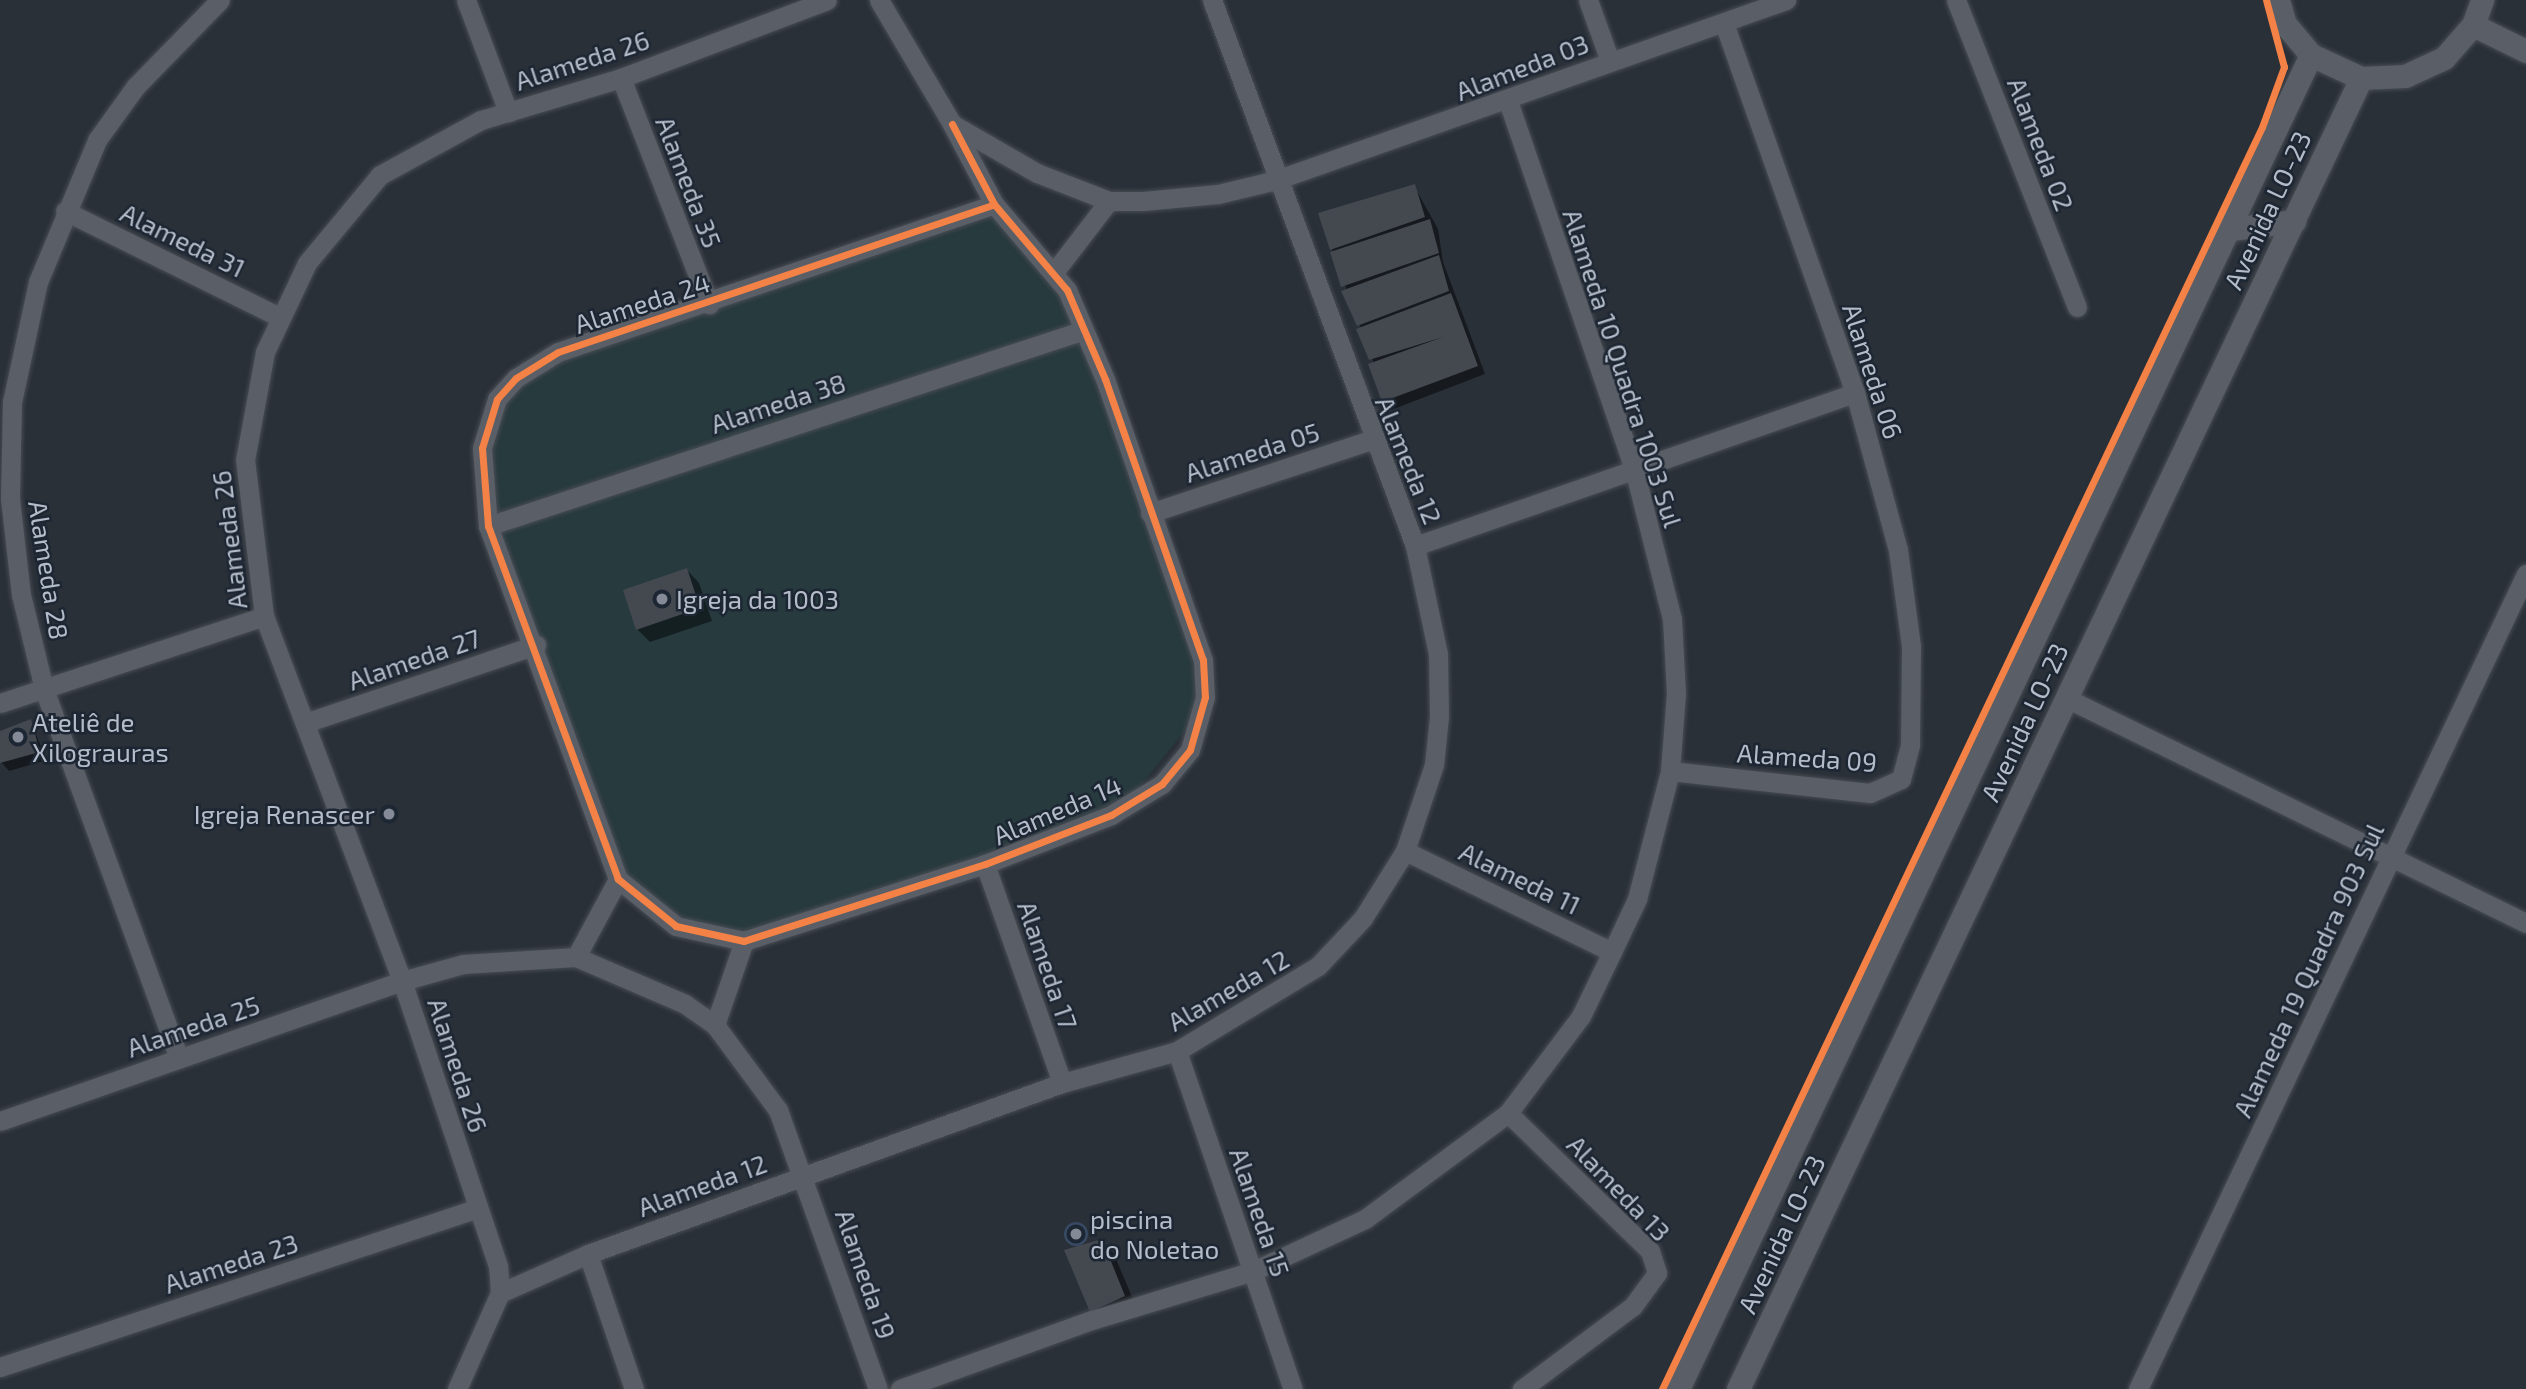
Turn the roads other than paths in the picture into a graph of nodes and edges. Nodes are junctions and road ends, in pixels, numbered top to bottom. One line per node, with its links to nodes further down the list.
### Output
1 (220, 0): 24 (street, Alameda 28)
2 (466, 0): 19 (street)
3 (827, 0): 16 (street, Alameda 26)
4 (879, 0): 20 (street)
5 (1212, 0): 21 (street, Alameda 12)
6 (1588, 0): 15 (street)
7 (1786, 0): 12 (street, Alameda 03)
8 (1956, 0): 29 (street, Alameda 02)
9 (2278, 0): 14 (street)
10 (2482, 0): 11 (street)
11 (2473, 24): 13 (street); 17 (street)
12 (1725, 26): 15 (street, Alameda 03); 32 (street, Alameda 06)
13 (2526, 51)
14 (2311, 55): 17 (street); 26 (street)
15 (1610, 61): 18 (street, Alameda 03)
16 (621, 78): 19 (street, Alameda 26); 28 (street, Alameda 35)
17 (2361, 78): 25 (street, Avenida LO-23)
18 (1508, 102): 21 (street, Alameda 03); 34 (street, Alameda 10 Quadra 1003 Sul)
19 (508, 112): 30 (street, Alameda 26)
20 (952, 124): 22 (street); 23 (street)
21 (1276, 180): 22 (street, Alameda 03); 33 (street, Alameda 12)
22 (1109, 201): 27 (street)
23 (994, 204): 27 (street, Alameda 14); 28 (street, Alameda 24)
24 (65, 211): 30 (street, Alameda 31); 41 (street, Alameda 28)
25 (2294, 221): 26 (street); 42 (street, Avenida LO-23)
26 (2231, 229): 74 (street)
27 (1055, 271): 31 (street, Alameda 14)
28 (709, 304): 36 (street, Alameda 24)
29 (2077, 307)
30 (277, 316): 39 (street, Alameda 26)
31 (1084, 330): 35 (street, Alameda 14); 36 (street, Alameda 38)
32 (1855, 393): 34 (street); 45 (street, Alameda 06)
33 (1371, 440): 35 (street, Alameda 05); 37 (street, Alameda 12)
34 (1634, 469): 37 (street); 46 (street, Alameda 10 Quadra 1003 Sul)
35 (1150, 513): 49 (street, Alameda 14)
36 (488, 526): 40 (street, Alameda 24)
37 (1415, 546): 47 (street, Alameda 12)
38 (2526, 574): 48 (street, Alameda 19 Quadra 903 Sul)
39 (264, 615): 41 (street); 44 (street, Alameda 26)
40 (536, 645): 44 (street, Alameda 27); 50 (street, Alameda 24)
41 (44, 689): 43 (street); 58 (street, Alameda 28)
42 (2066, 698): 48 (street); 75 (street, Avenida LO-23)
43 (0, 704)
44 (308, 722): 55 (street, Alameda 26)
45 (1910, 745): 46 (street, Alameda 09)
46 (1670, 771): 53 (street, Alameda 10 Quadra 1003 Sul)
47 (1405, 851): 53 (street, Alameda 11); 57 (street, Alameda 12)
48 (2391, 857): 51 (street); 76 (street, Alameda 19 Quadra 903 Sul)
49 (985, 864): 52 (street, Alameda 14); 59 (street, Alameda 17)
50 (618, 878): 52 (street); 54 (street)
51 (2526, 923)
52 (744, 941): 56 (street)
53 (1612, 952): 60 (street, Alameda 10 Quadra 1003 Sul)
54 (576, 957): 55 (street, Alameda 25); 56 (street)
55 (402, 981): 58 (street, Alameda 25); 63 (street, Alameda 26)
56 (715, 1025): 62 (street, Alameda 19)
57 (1177, 1051): 59 (street, Alameda 12); 65 (street, Alameda 15)
58 (179, 1058): 61 (street, Alameda 25)
59 (1062, 1083): 62 (street, Alameda 12)
60 (1508, 1113): 65 (street, Alameda 10 Quadra 1003 Sul); 73 (street, Alameda 13)
61 (0, 1121)
62 (804, 1177): 64 (street, Alameda 12); 70 (street, Alameda 19)
63 (478, 1208): 66 (street, Alameda 26); 67 (street, Alameda 23)
64 (588, 1254): 66 (street, Alameda 12); 69 (street)
65 (1253, 1272): 71 (street, Alameda 10 Quadra 1003 Sul); 72 (street, Alameda 15)
66 (500, 1293): 68 (street)
67 (0, 1367)
68 (457, 1389)
69 (634, 1389)
70 (878, 1389)
71 (900, 1389)
72 (1293, 1389)
73 (1522, 1389)
74 (1678, 1389)
75 (1738, 1389)
76 (2137, 1389)

